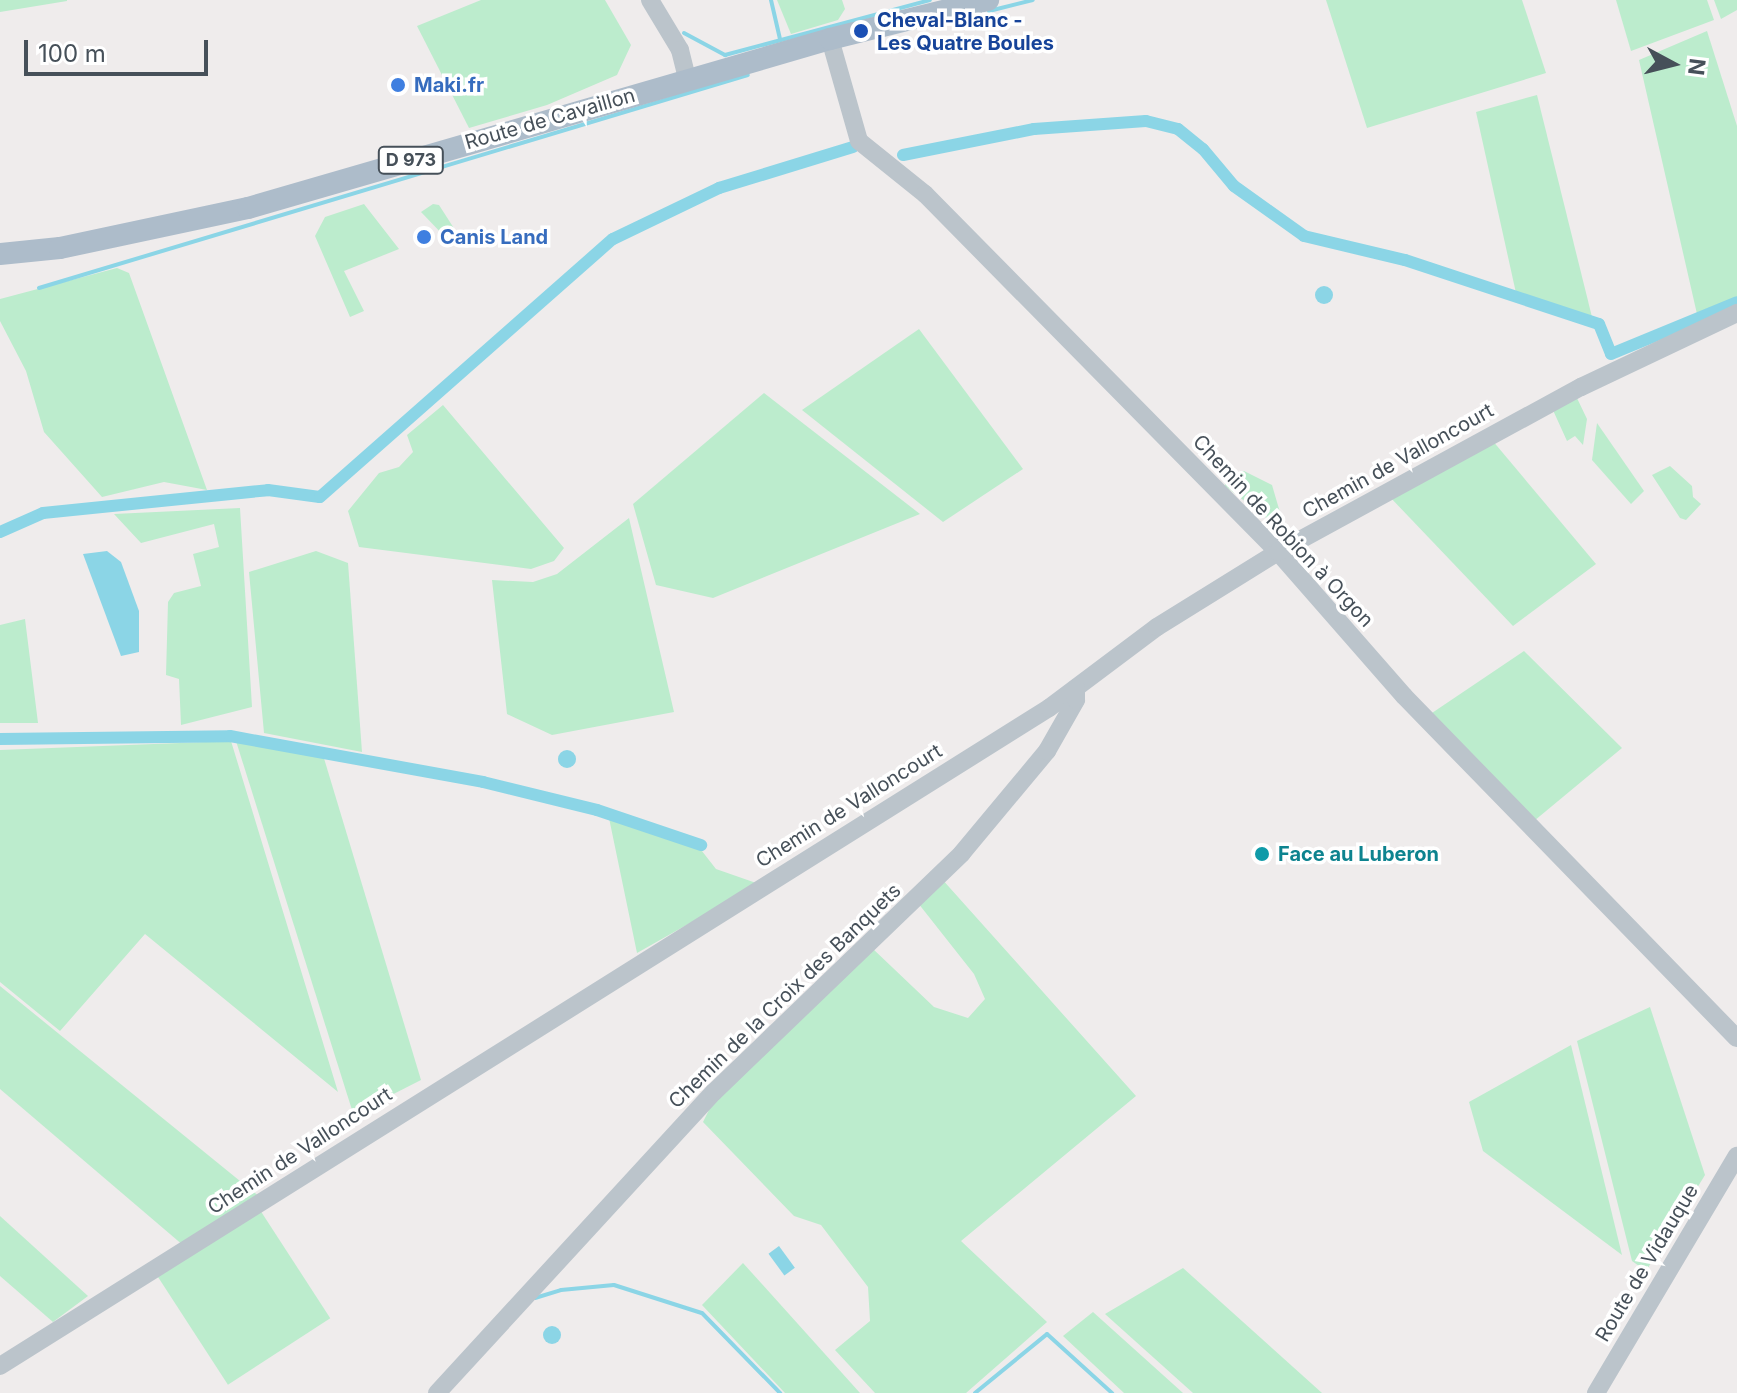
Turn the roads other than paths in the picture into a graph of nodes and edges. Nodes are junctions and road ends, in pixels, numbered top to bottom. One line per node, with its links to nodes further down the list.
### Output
1 (650, 0): 4 (street)
2 (988, 0): 3 (main road, D 973)
3 (830, 39): 4 (main road, D 973); 8 (street, Chemin de Robion à Orgon)
4 (687, 79): 5 (main road, Route de Cavaillon / D 973)
5 (134, 232): 6 (main road, Route de Cavaillon / D 973); 6 (main road, Route de Cavaillon / D 973)
6 (0, 249)
7 (1737, 313): 8 (street, Chemin de Valloncourt)
8 (1278, 552): 9 (street, Chemin de Valloncourt); 10 (street, Chemin de Robion à Orgon)
9 (1076, 688): 12 (street, Chemin de Valloncourt); 13 (street, Chemin de la Croix des Banquets)
10 (1737, 1038)
11 (1737, 1156): 14 (street, Route de Vidauque)
12 (0, 1366)
13 (437, 1393)
14 (1596, 1393)

